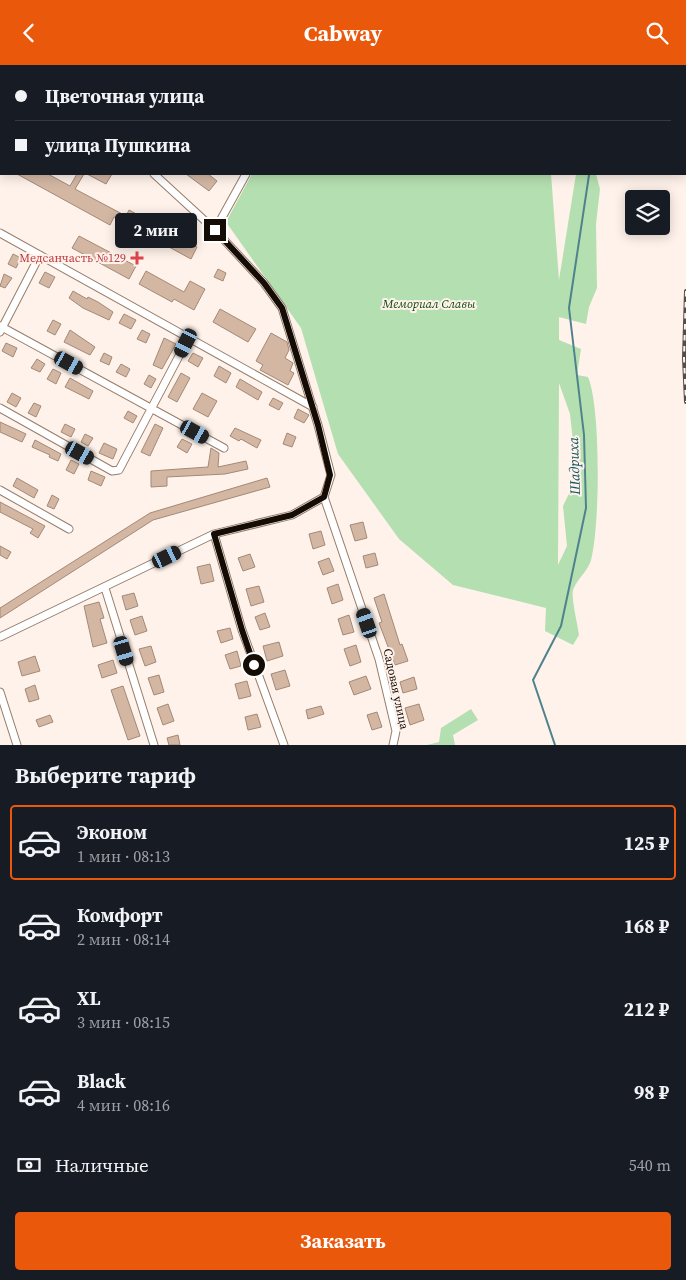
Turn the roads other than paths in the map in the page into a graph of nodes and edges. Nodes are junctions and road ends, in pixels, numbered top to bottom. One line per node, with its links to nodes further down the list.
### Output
1 (155, 175): 3 (street)
2 (245, 175): 3 (street)
3 (215, 230): 8 (street)
4 (0, 233): 5 (street)
5 (40, 255): 6 (street); 7 (street)
6 (1, 328): 10 (street)
7 (189, 337): 8 (street); 10 (street)
8 (313, 407): 13 (street)
9 (0, 408): 10 (street)
10 (152, 409): 11 (street)
11 (224, 448)
12 (0, 490): 14 (street)
13 (324, 497): 15 (street); 22 (street, Садовая улица)
14 (69, 529)
15 (214, 534): 16 (street); 21 (street)
16 (105, 588): 17 (street); 20 (street)
17 (0, 637)
18 (0, 692): 19 (street)
19 (17, 745)
20 (154, 745)
21 (284, 745)
22 (393, 745)

